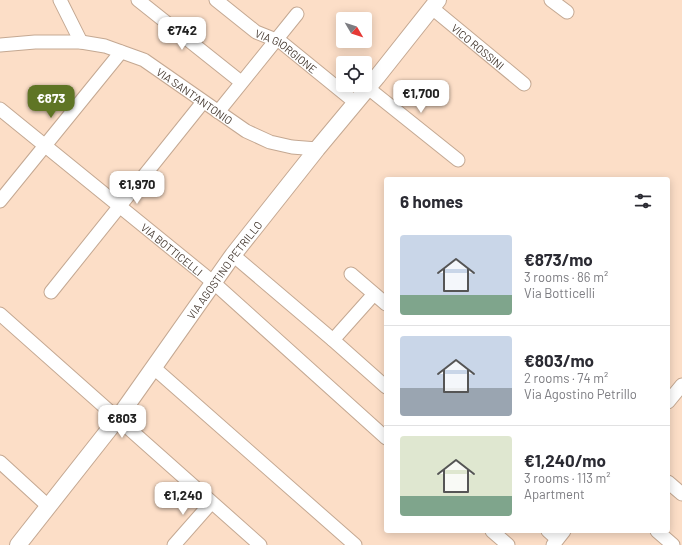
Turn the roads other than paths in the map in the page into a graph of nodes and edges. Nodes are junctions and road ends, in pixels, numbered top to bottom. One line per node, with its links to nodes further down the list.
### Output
1 (60, 0): 9 (street)
2 (138, 0): 12 (street)
3 (216, 0): 8 (street, VIA GIORGIONE)
4 (551, 0): 6 (street)
5 (435, 4): 13 (street, VIA AGOSTINO PETRILLO); 14 (street, VICO ROSSINI)
6 (566, 12)
7 (297, 14): 8 (street)
8 (276, 40): 12 (street); 18 (street, VIA GIORGIONE)
9 (81, 42): 10 (street, VIA SANT'ANTONIO); 11 (street, VIA SANT'ANTONIO)
10 (0, 45)
11 (121, 52): 17 (street, VIA SANT'ANTONIO); 21 (street)
12 (241, 82): 20 (street)
13 (372, 83)
14 (524, 84)
15 (372, 91): 23 (street)
16 (365, 92): 18 (street, VIA AGOSTINO PETRILLO)
17 (203, 102): 20 (street, VIA SANT'ANTONIO); 25 (street)
18 (356, 102): 22 (street, VIA AGOSTINO PETRILLO)
19 (0, 109): 21 (street, VIA BOTTICELLI)
20 (218, 112): 22 (street, VIA SANT'ANTONIO)
21 (45, 145): 24 (street); 25 (street, VIA BOTTICELLI)
22 (317, 149): 26 (street, VIA AGOSTINO PETRILLO)
23 (458, 160)
24 (0, 201)
25 (120, 207): 28 (street, VIA BOTTICELLI); 29 (street)
26 (233, 255): 28 (street, VIA AGOSTINO PETRILLO); 33 (street)
27 (352, 274): 30 (street)
28 (214, 283): 34 (street, VIA AGOSTINO PETRILLO); 39 (street, VIA BOTTICELLI)
29 (51, 292)
30 (374, 294): 31 (street); 33 (street)
31 (384, 302)
32 (0, 314): 38 (street)
33 (333, 340): 35 (street)
34 (153, 367): 38 (street, VIA AGOSTINO PETRILLO); 50 (street)
35 (384, 385)
36 (681, 389): 37 (street)
37 (670, 400)
38 (118, 418): 43 (street); 44 (street, VIA AGOSTINO PETRILLO)
39 (384, 436)
40 (0, 462): 44 (street)
41 (670, 484): 42 (street)
42 (682, 494)
43 (212, 503): 48 (street); 49 (street)
44 (48, 506): 47 (street, VIA AGOSTINO PETRILLO)
45 (494, 533): 51 (street)
46 (659, 533): 52 (street)
47 (18, 545)
48 (174, 545)
49 (260, 545)
50 (355, 545)
51 (508, 545)
52 (672, 545)

